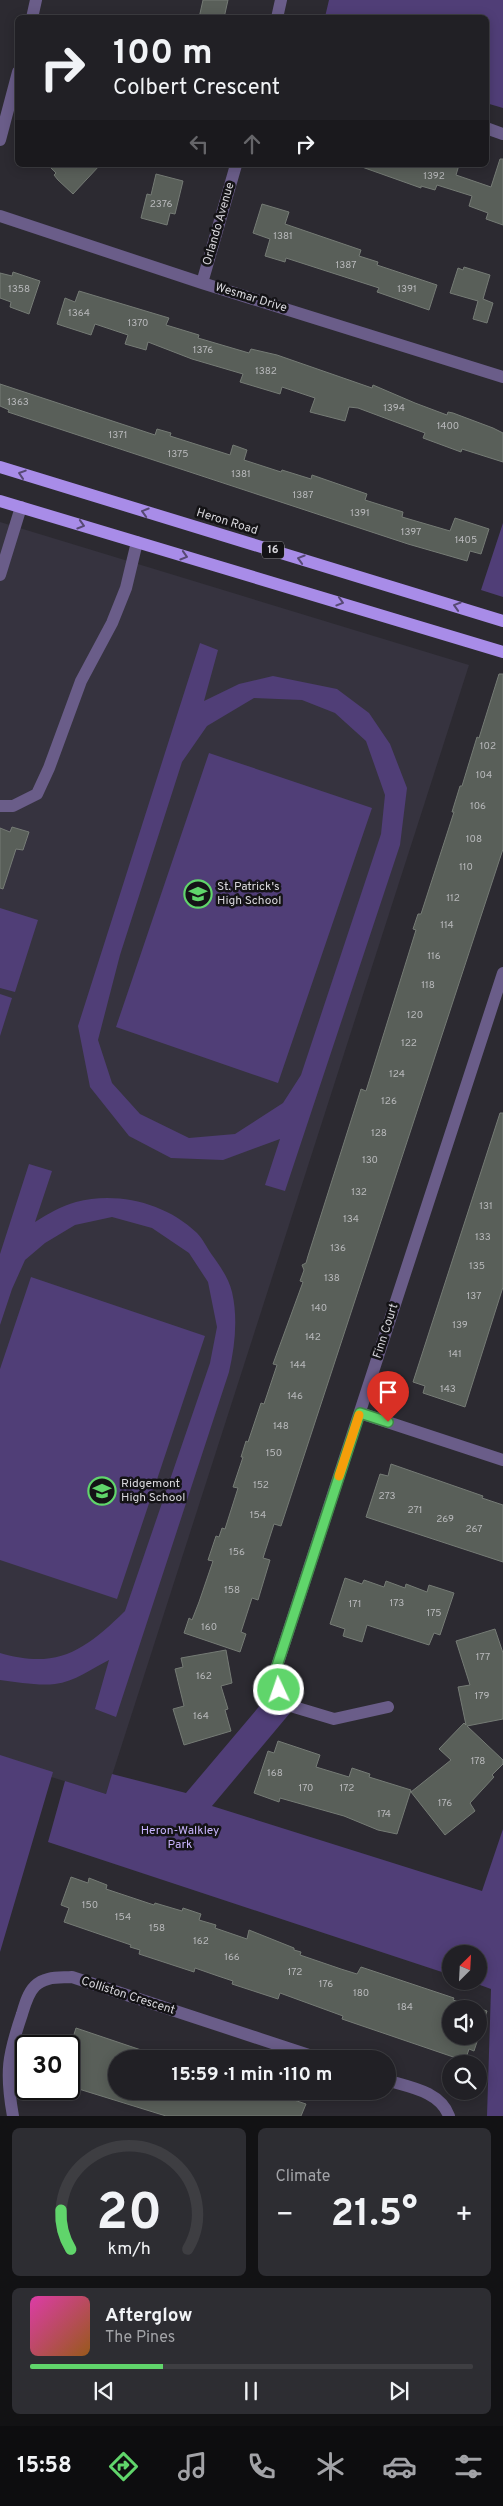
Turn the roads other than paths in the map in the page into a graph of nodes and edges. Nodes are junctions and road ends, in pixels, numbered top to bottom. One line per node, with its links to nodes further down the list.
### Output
1 (36, 0): 3 (street)
2 (281, 0): 4 (street)
3 (33, 15)
4 (278, 15)
5 (15, 83): 8 (street)
6 (489, 129): 7 (street)
7 (503, 134)
8 (0, 140)
9 (235, 167): 11 (street, Orlando Avenue)
10 (0, 216): 11 (street, Wesmar Drive)
11 (202, 283): 12 (street, Wesmar Drive)
12 (503, 377)
13 (0, 467): 18 (main road, Heron Road / 16, one-way to 13)
14 (0, 501): 15 (main road)
15 (21, 507): 16 (main road, one-way to 16); 17 (street)
16 (137, 542): 19 (main road, one-way to 19); 20 (street)
17 (0, 575)
18 (503, 621)
19 (503, 652)
20 (0, 806)
21 (503, 973): 22 (street, Finn Court)
22 (360, 1413): 23 (street); 24 (street, Finn Court)
23 (503, 1460)
24 (388, 1707)
25 (294, 2050): 27 (street, Colliston Crescent)
26 (396, 2083): 28 (street)
27 (14, 2116)
28 (449, 2116)

